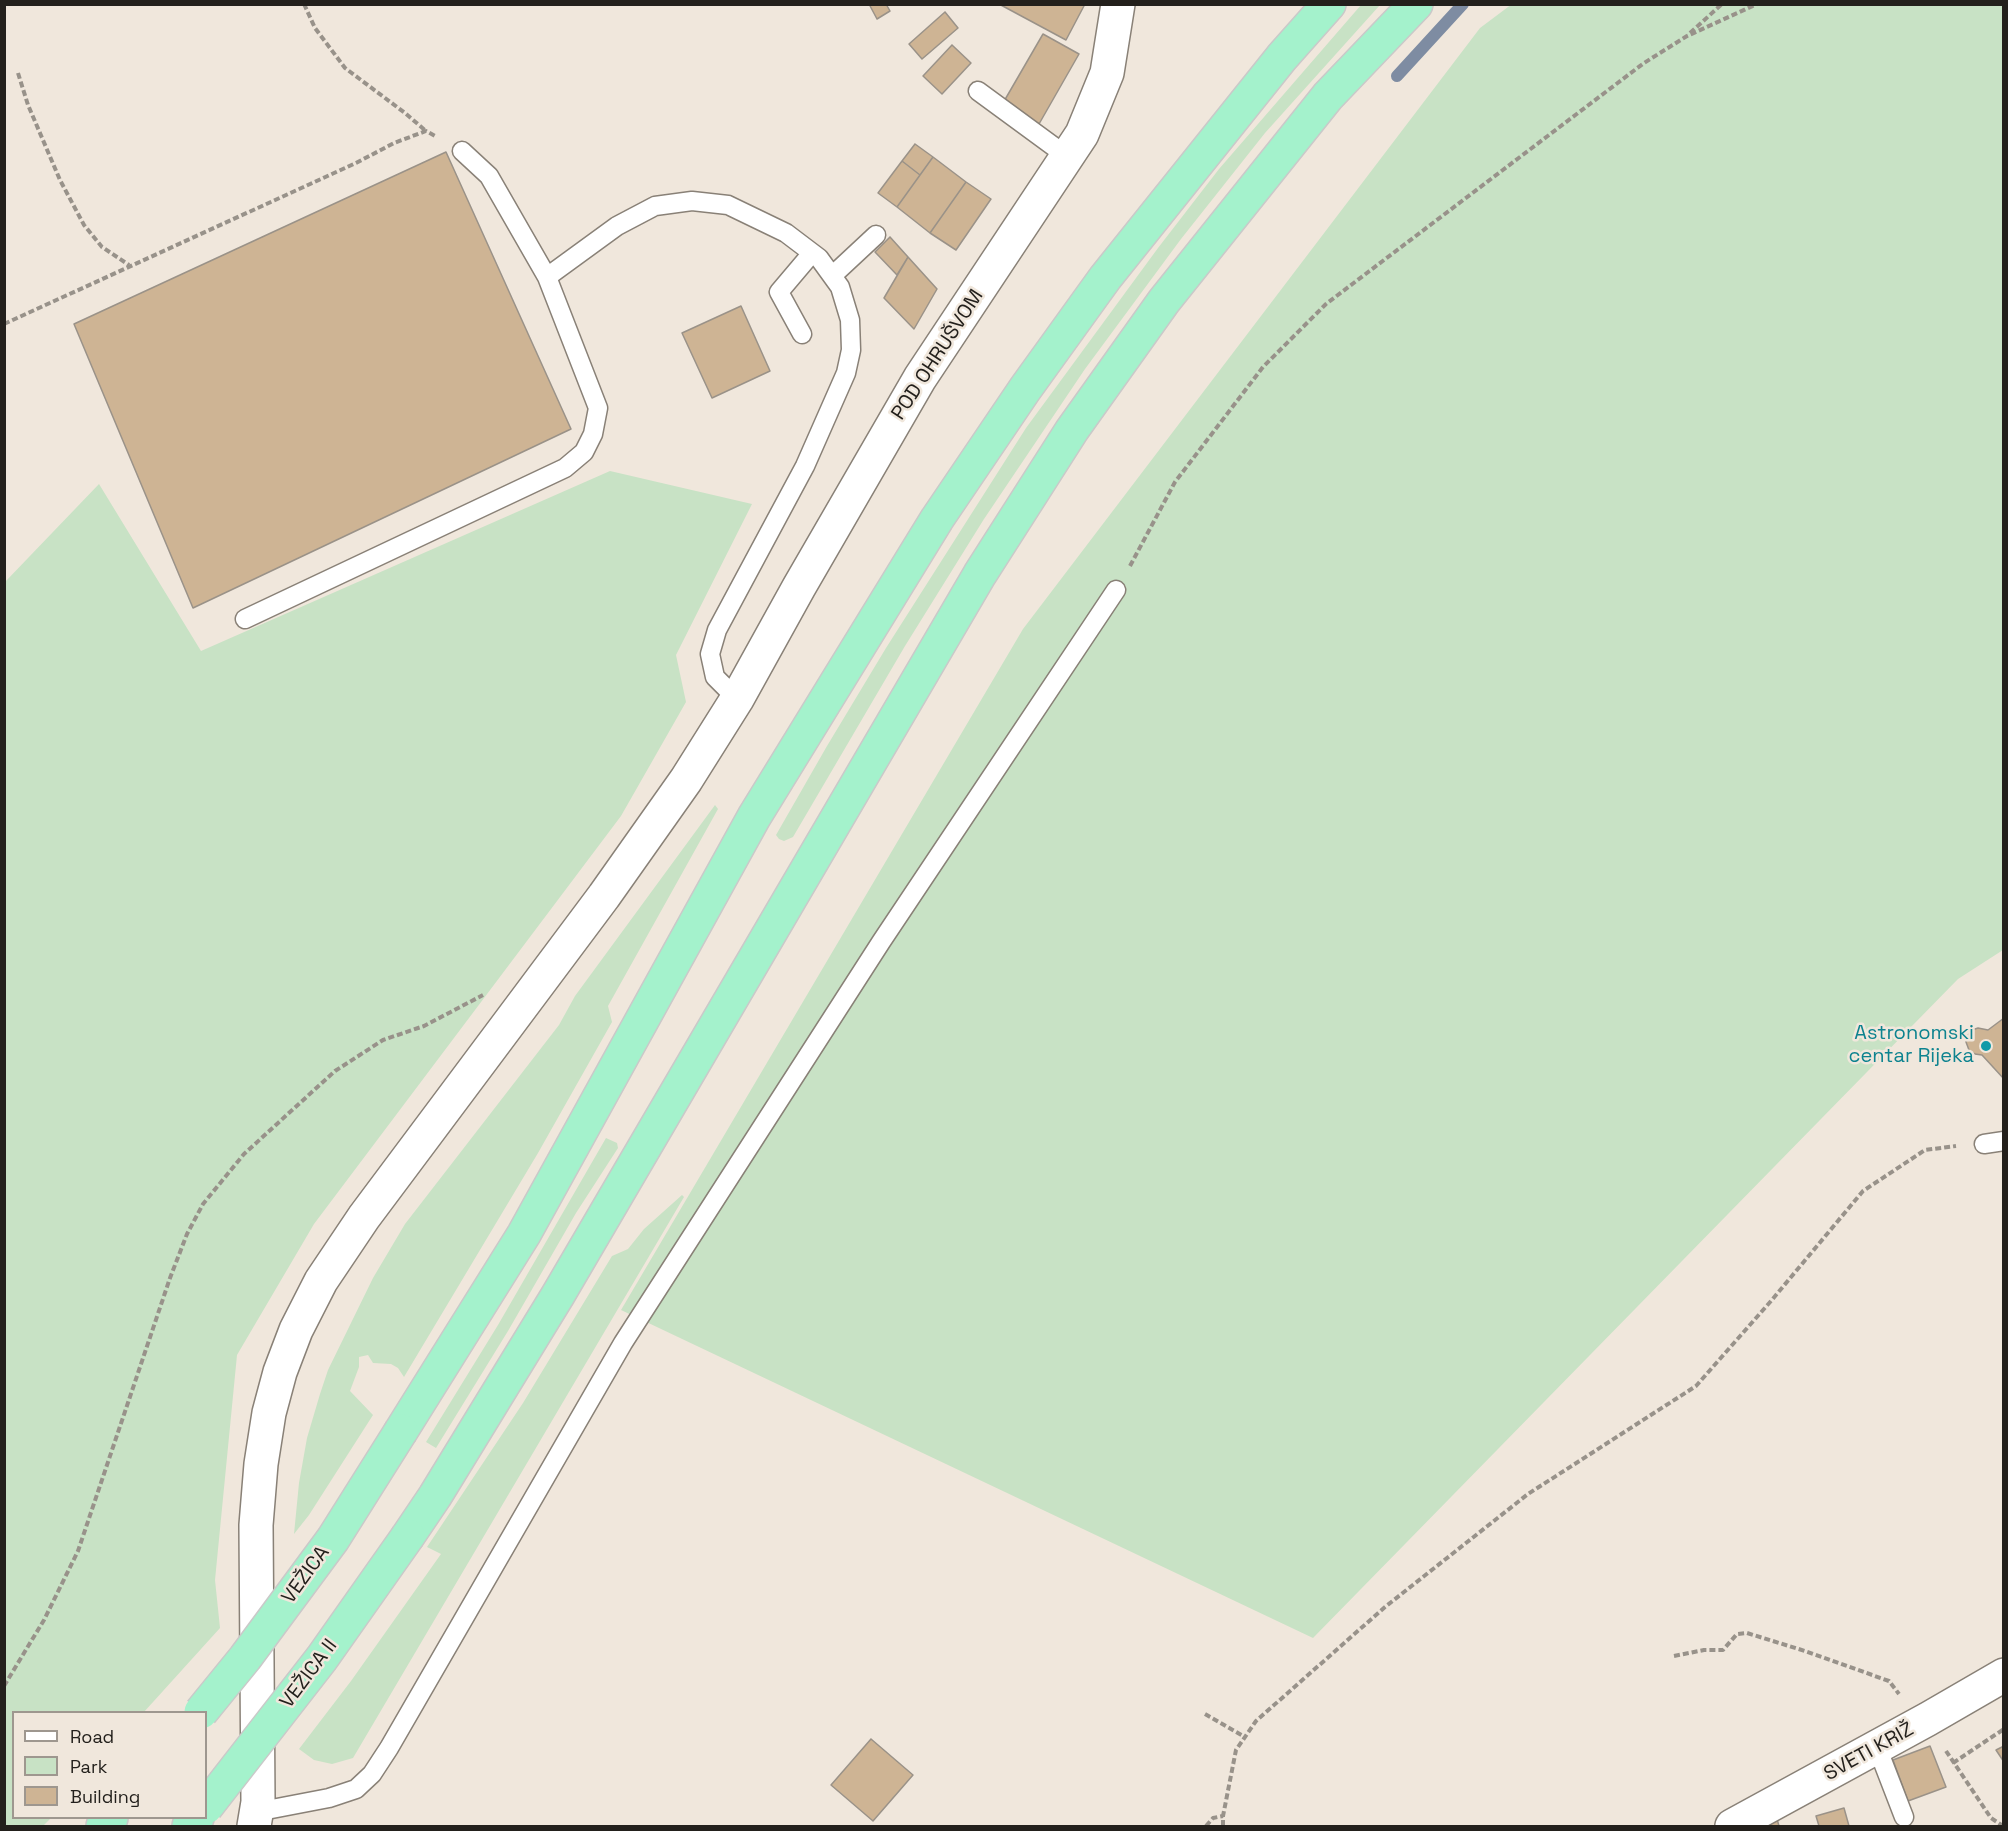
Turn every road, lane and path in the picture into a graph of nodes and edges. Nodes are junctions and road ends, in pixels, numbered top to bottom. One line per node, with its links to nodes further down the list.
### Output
1 (304, 4): 10 (path)
2 (1118, 4): 12 (street, POD OHRUŠVOM)
3 (1329, 4): 30 (highway, VEŽICA, bridge)
4 (1416, 4): 35 (highway, VEŽICA II, bridge)
5 (1722, 4): 7 (path)
6 (1757, 4): 7 (path)
7 (1687, 36): 20 (path)
8 (18, 73): 15 (path)
9 (978, 91): 12 (lane)
10 (426, 131): 11 (path); 15 (path)
11 (462, 151): 17 (lane)
12 (1068, 157): 22 (street, POD OHRUŠVOM)
13 (876, 235): 16 (lane)
14 (812, 253): 16 (lane); 17 (lane); 19 (lane)
15 (130, 265): 18 (path)
16 (832, 276): 22 (lane)
17 (547, 277): 21 (lane)
18 (4, 324)
19 (802, 334)
20 (1116, 590): 38 (lane)
21 (245, 618)
22 (737, 699): 38 (street, POD OHRUŠVOM)
23 (484, 994): 28 (path)
24 (2004, 1141): 25 (lane)
25 (1984, 1144): 33 (path)
26 (1674, 1656): 29 (path)
27 (2004, 1675): 29 (street, SVETI KRIŽ)
28 (4, 1686)
29 (1915, 1710): 34 (street, SVETI KRIŽ)
30 (203, 1711)
31 (1205, 1714): 33 (path)
32 (2004, 1729): 42 (path)
33 (1245, 1737): 36 (path)
34 (1876, 1748): 37 (lane); 41 (street, SVETI KRIŽ)
35 (207, 1807)
36 (1222, 1816): 39 (path); 40 (path)
37 (1904, 1817)
38 (255, 1819)
39 (1206, 1827)
40 (1223, 1827)
41 (1732, 1827)
42 (2003, 1827)

